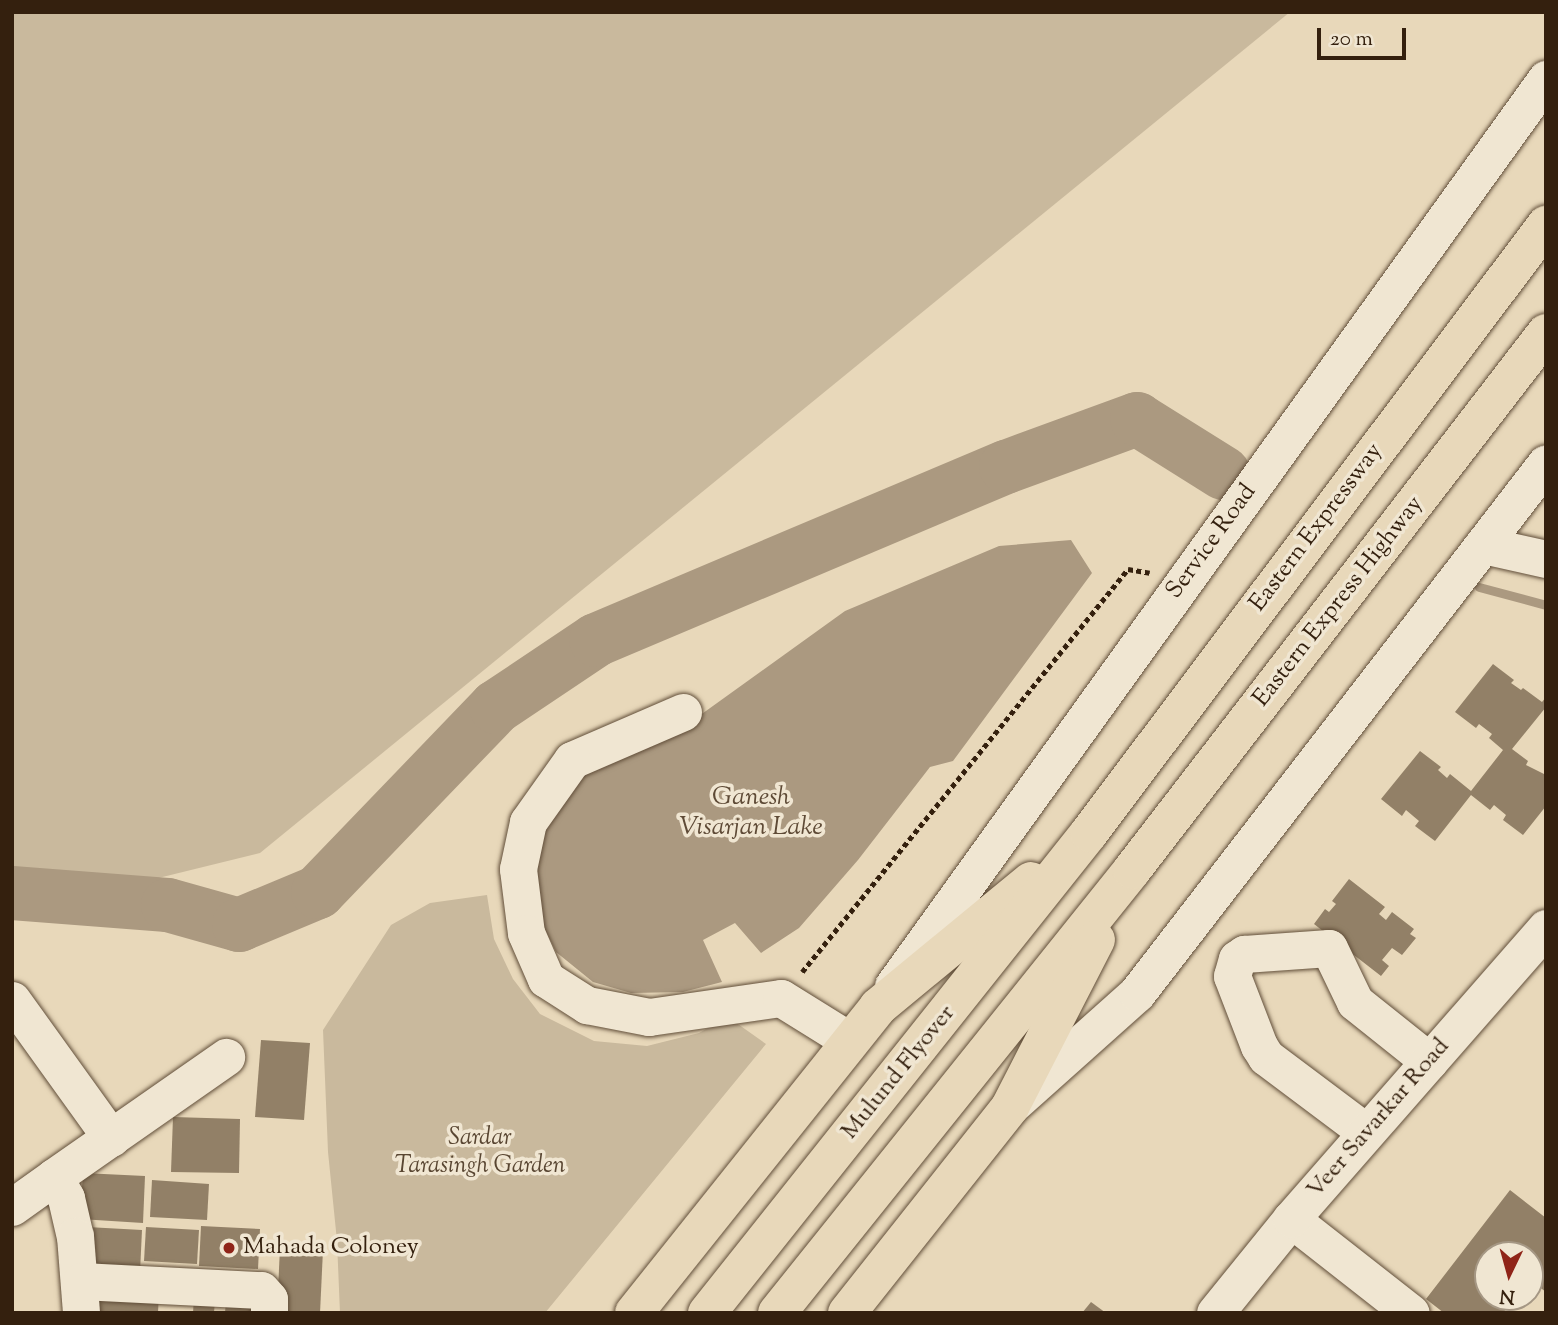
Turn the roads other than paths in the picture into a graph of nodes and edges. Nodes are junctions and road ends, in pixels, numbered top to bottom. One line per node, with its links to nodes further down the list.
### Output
1 (1546, 79): 12 (street, Service Road)
2 (1546, 225): 8 (highway, Eastern Expressway)
3 (1546, 333): 9 (highway, Eastern Express Highway)
4 (1546, 463): 5 (street)
5 (1483, 545): 6 (street); 16 (street)
6 (1546, 559)
7 (683, 712): 13 (street)
8 (1089, 832): 12 (highway); 25 (highway, Mulund Flyover)
9 (1132, 870): 16 (highway); 26 (highway)
10 (1539, 949): 15 (street, Veer Savarkar Road)
11 (12, 1000): 18 (street)
12 (878, 1006): 13 (highway)
13 (850, 1041): 24 (highway)
14 (226, 1057): 18 (street)
15 (1429, 1061): 17 (street, Veer Savarkar Road); 17 (street)
16 (1010, 1107): 27 (highway)
17 (1366, 1132): 21 (street, Veer Savarkar Road)
18 (111, 1138): 19 (street)
19 (54, 1177): 20 (street); 22 (street)
20 (12, 1207)
21 (1291, 1219): 28 (street, Veer Savarkar Road); 29 (street)
22 (81, 1297): 23 (street)
23 (269, 1313)
24 (634, 1313)
25 (707, 1313)
26 (777, 1313)
27 (847, 1313)
28 (1215, 1313)
29 (1412, 1313)

